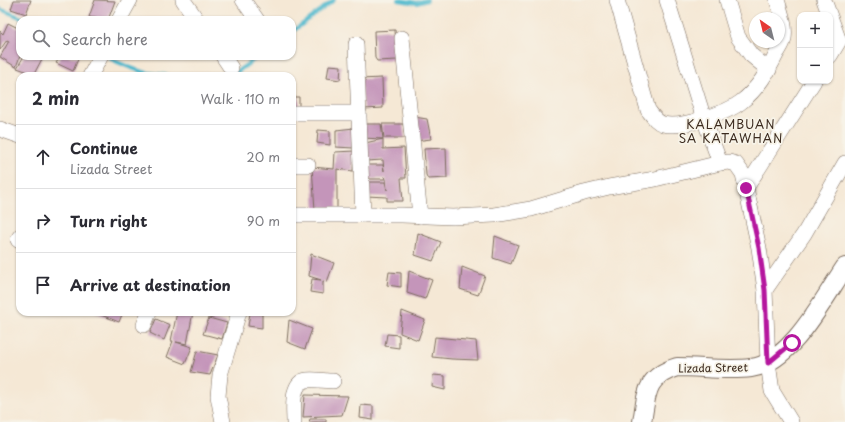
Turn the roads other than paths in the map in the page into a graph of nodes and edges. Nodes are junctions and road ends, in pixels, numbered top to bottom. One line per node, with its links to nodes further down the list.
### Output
1 (130, 0): 9 (street)
2 (183, 0): 10 (street)
3 (243, 0): 11 (street)
4 (617, 0): 23 (street)
5 (667, 0): 23 (street)
6 (727, 0): 18 (street)
7 (777, 0): 18 (street)
8 (824, 0): 13 (street)
9 (121, 16)
10 (195, 16)
11 (255, 16)
12 (402, 38): 33 (street)
13 (840, 41): 15 (street); 16 (street)
14 (356, 44): 22 (street)
15 (833, 52)
16 (845, 55)
17 (99, 60): 19 (street)
18 (769, 70): 23 (street)
19 (92, 72)
20 (812, 84): 30 (street)
21 (296, 113): 22 (street)
22 (359, 113): 32 (street)
23 (704, 119): 26 (street)
24 (0, 129): 25 (street)
25 (16, 135)
26 (720, 163): 30 (street); 33 (street)
27 (845, 163): 35 (street)
28 (296, 165): 29 (street)
29 (308, 165)
30 (746, 188): 35 (street)
31 (296, 215): 32 (street)
32 (363, 215): 33 (street)
33 (420, 216)
34 (845, 267): 37 (street, Lizada Street)
35 (765, 290): 37 (street)
36 (238, 316): 39 (street)
37 (768, 363): 41 (street, Lizada Street); 42 (street)
38 (333, 382): 40 (street)
39 (223, 422)
40 (294, 422)
41 (642, 422)
42 (791, 422)

